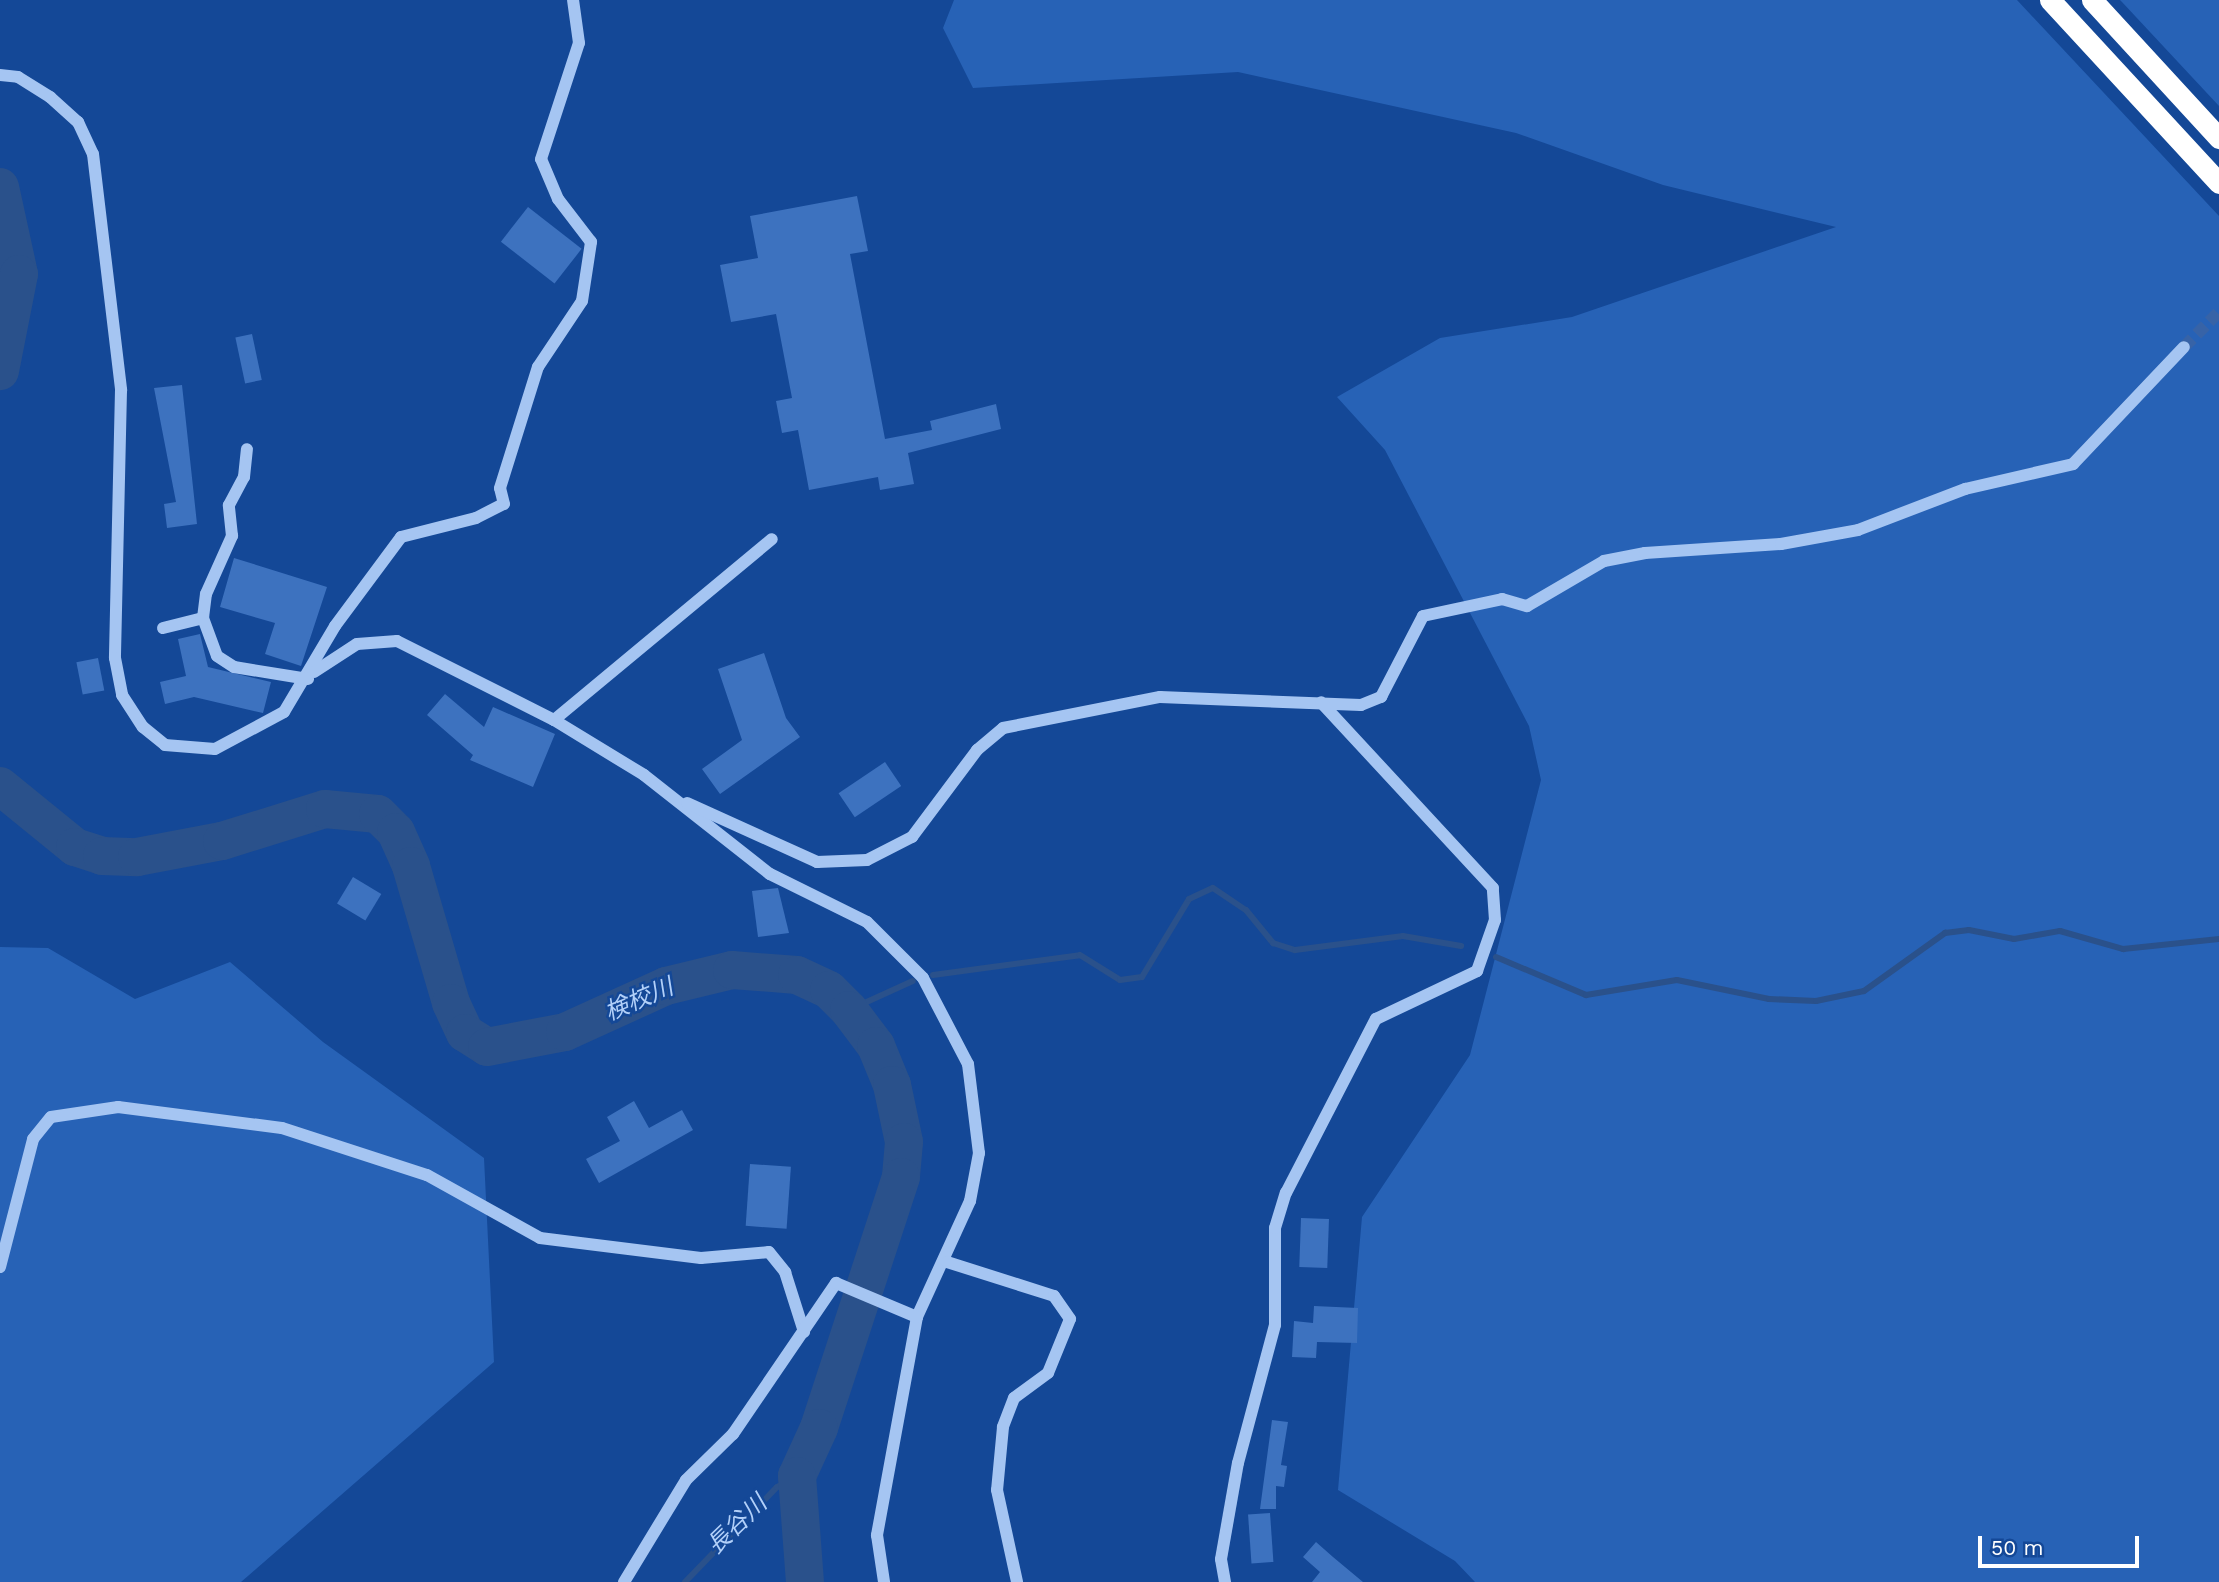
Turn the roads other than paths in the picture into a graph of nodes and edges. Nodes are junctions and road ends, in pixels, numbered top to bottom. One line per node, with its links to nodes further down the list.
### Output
1 (573, 0): 12 (street)
2 (2050, 0): 6 (highway)
3 (2092, 0): 5 (highway)
4 (0, 75): 12 (street)
5 (2219, 138)
6 (2219, 183)
7 (2184, 347): 13 (street)
8 (247, 449): 10 (street)
9 (772, 538): 14 (street)
10 (203, 618): 11 (street); 12 (street)
11 (163, 628)
12 (310, 676): 14 (street)
13 (1321, 702): 15 (street); 23 (street)
14 (554, 720): 15 (street)
15 (687, 803): 16 (street)
16 (947, 1262): 18 (street); 22 (street)
17 (0, 1267): 19 (street)
18 (917, 1317): 19 (street); 21 (street)
19 (804, 1332): 20 (street)
20 (624, 1582)
21 (884, 1582)
22 (1017, 1582)
23 (1225, 1582)

